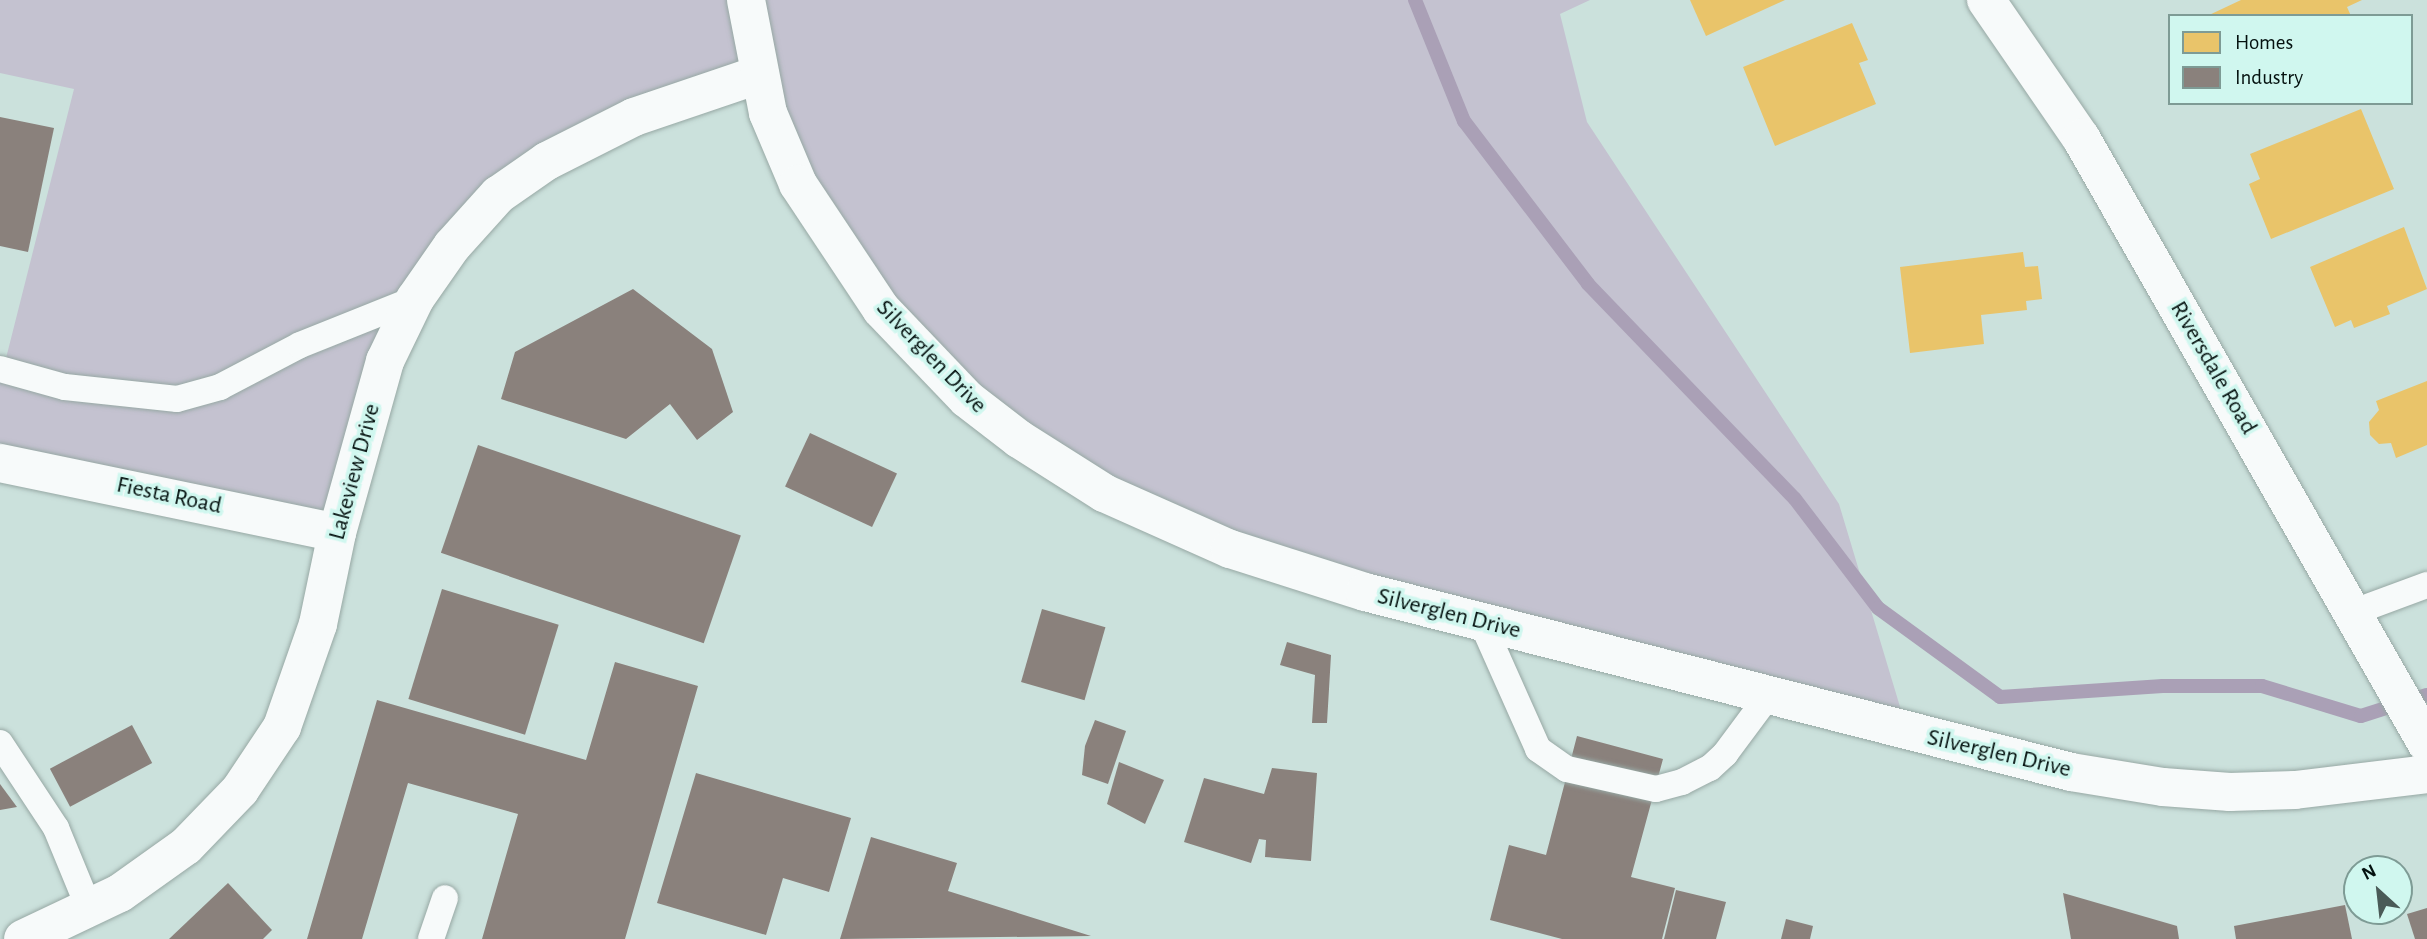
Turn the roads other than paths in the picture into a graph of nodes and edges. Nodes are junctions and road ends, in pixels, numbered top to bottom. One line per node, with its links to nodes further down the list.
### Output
1 (746, 0): 3 (street, Silverglen Drive)
2 (1986, 0): 9 (street, Riversdale Road)
3 (760, 74): 4 (street, Lakeview Drive); 10 (street, Silverglen Drive)
4 (415, 299): 5 (lane); 7 (street, Lakeview Drive)
5 (0, 369)
6 (0, 463): 7 (street, Fiesta Road)
7 (337, 533): 16 (street, Lakeview Drive)
8 (2427, 584): 9 (lane)
9 (2354, 612): 12 (street, Riversdale Road)
10 (1482, 623): 11 (street, Silverglen Drive); 11 (lane)
11 (1768, 696): 14 (street, Silverglen Drive)
12 (2421, 735)
13 (0, 743): 16 (lane)
14 (2427, 774)
15 (445, 898): 18 (lane)
16 (89, 908): 17 (street, Lakeview Drive)
17 (28, 938)
18 (431, 939)

